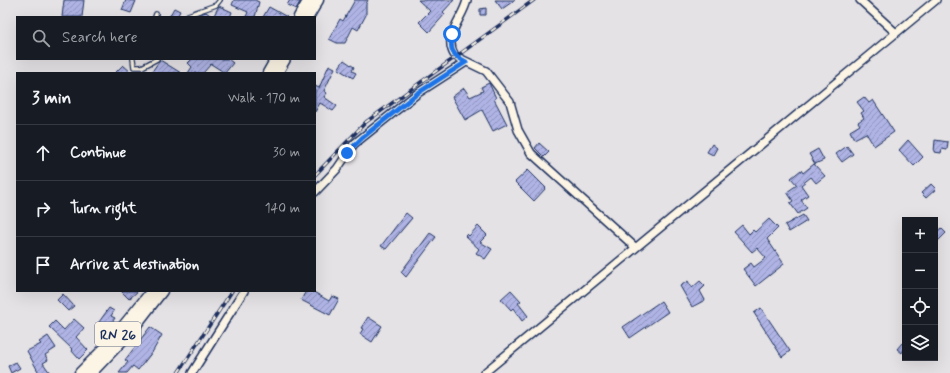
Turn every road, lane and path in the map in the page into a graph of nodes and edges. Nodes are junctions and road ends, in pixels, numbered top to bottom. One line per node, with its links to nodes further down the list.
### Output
1 (220, 0): 7 (lane)
2 (309, 0): 8 (main road)
3 (318, 0): 9 (main road)
4 (467, 0): 15 (street)
5 (860, 0): 10 (street)
6 (936, 0): 10 (street)
7 (187, 16)
8 (300, 16)
9 (309, 16)
10 (896, 33): 19 (street)
11 (133, 60): 12 (lane)
12 (155, 60)
13 (275, 60): 16 (main road)
14 (284, 60): 17 (main road)
15 (466, 62): 18 (street); 19 (street)
16 (269, 72)
17 (278, 72)
18 (316, 191)
19 (635, 247): 26 (street)
20 (151, 292): 23 (main road, RN 26)
21 (161, 292): 24 (main road, RN 26)
22 (243, 292): 25 (street)
23 (80, 373)
24 (91, 373)
25 (192, 373)
26 (484, 373)

